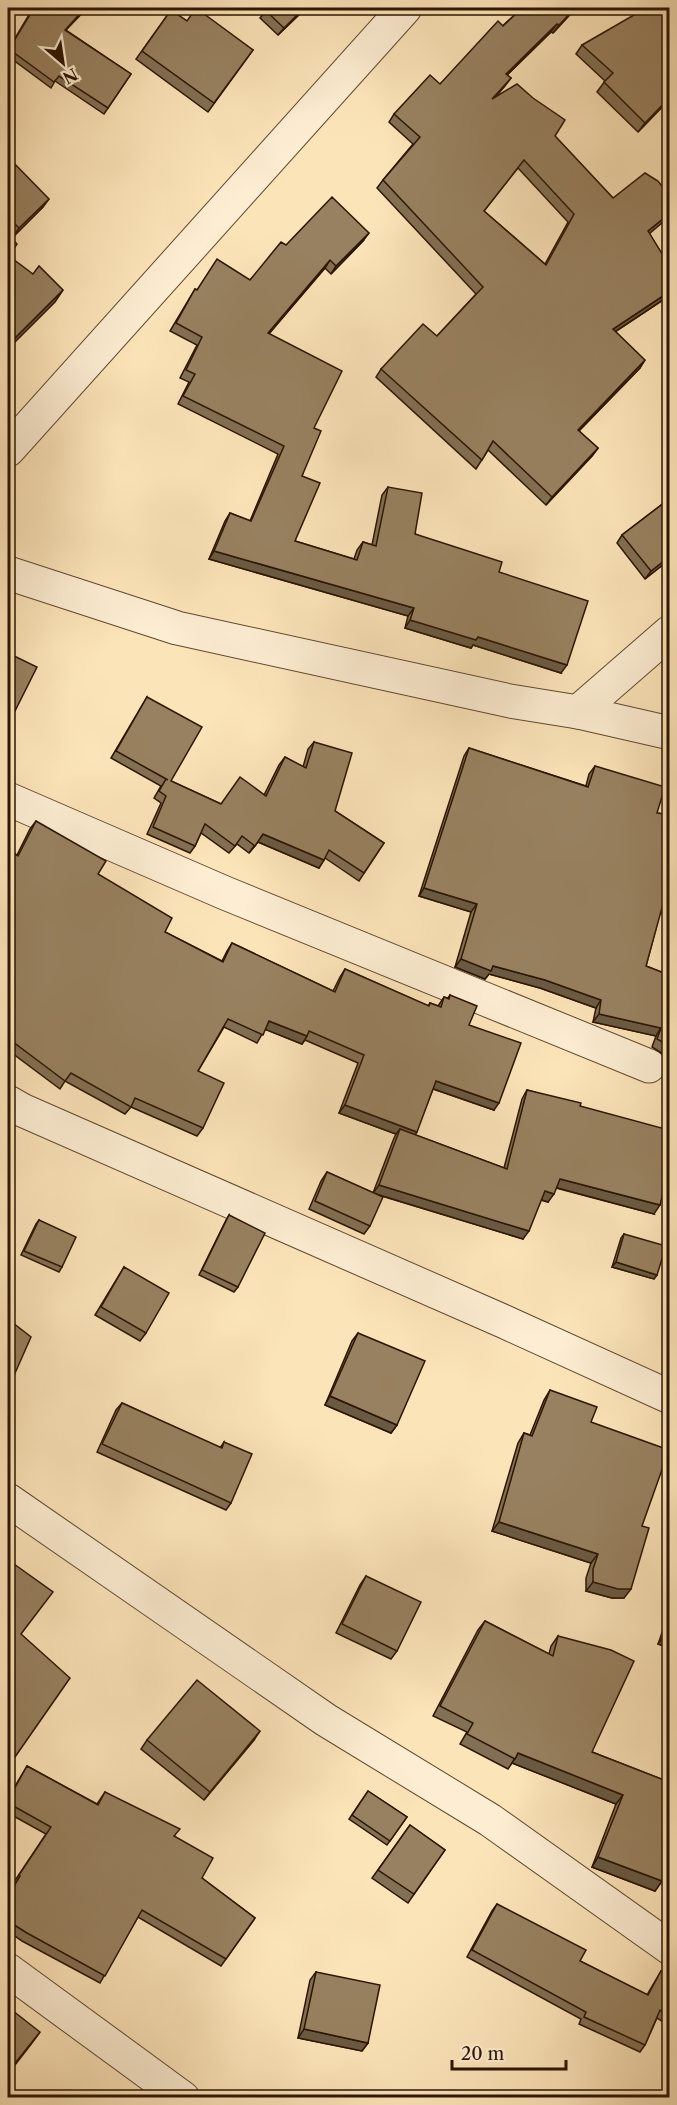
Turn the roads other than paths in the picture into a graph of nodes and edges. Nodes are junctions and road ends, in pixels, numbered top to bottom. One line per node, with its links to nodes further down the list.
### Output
1 (405, 8): 2 (street)
2 (8, 450)
3 (8, 573): 5 (street)
4 (669, 632): 5 (street)
5 (579, 712): 6 (street)
6 (669, 733)
7 (8, 799): 8 (street)
8 (649, 1066)
9 (8, 1102): 10 (street)
10 (669, 1397)
11 (8, 1500): 12 (street)
12 (669, 1948)
13 (8, 1970): 14 (street)
14 (183, 2097)

